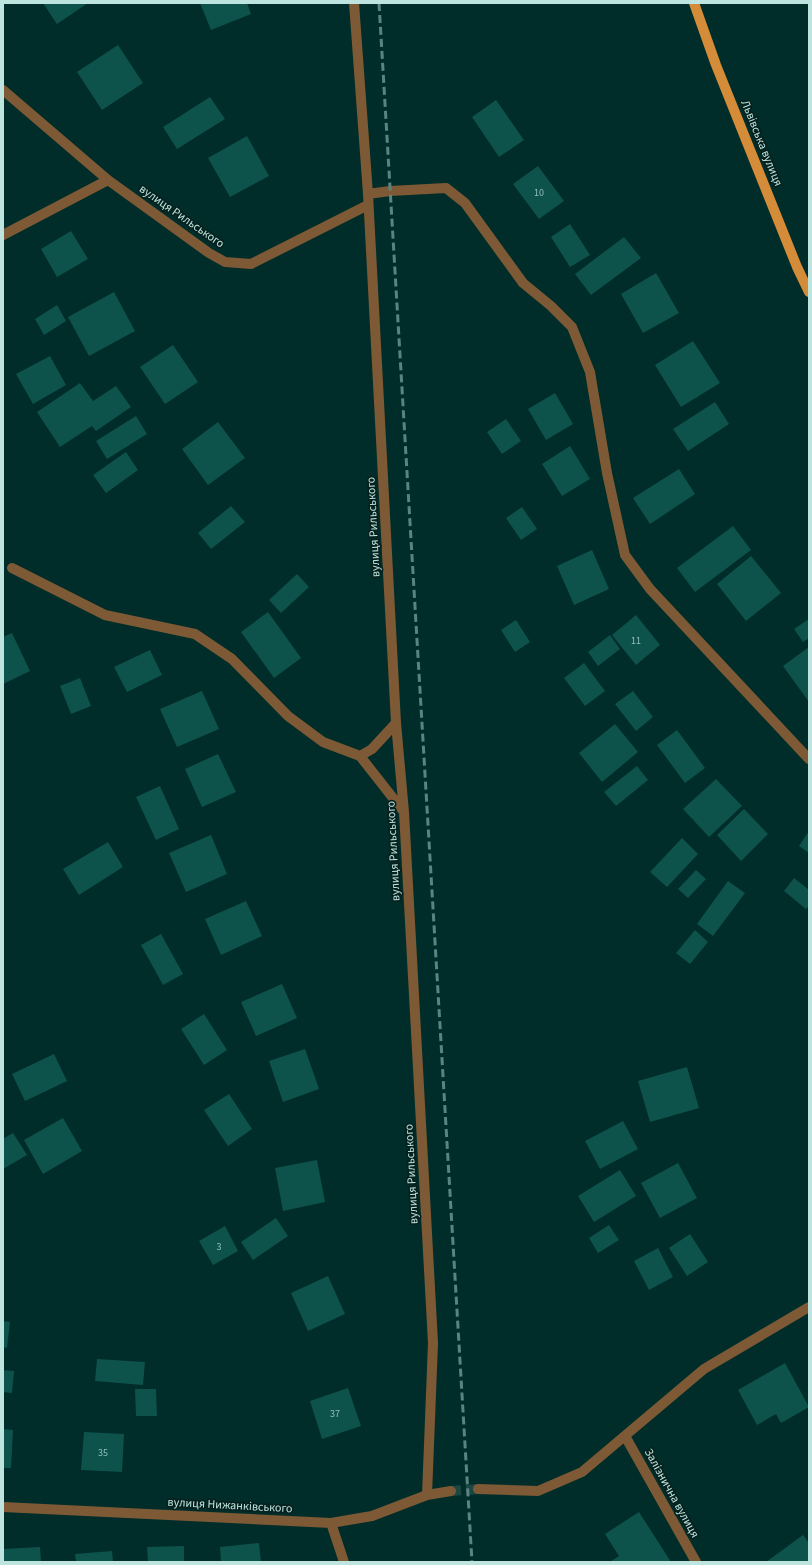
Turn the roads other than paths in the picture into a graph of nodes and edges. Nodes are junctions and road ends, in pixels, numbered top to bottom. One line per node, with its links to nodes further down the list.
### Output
1 (354, 3): 5 (street, вулиця Рильського)
2 (694, 3): 8 (main road, Львівська вулиця)
3 (3, 90): 4 (street, вулиця Рильського)
4 (108, 180): 6 (street, вулиця Рильського); 7 (street)
5 (368, 194): 6 (street, вулиця Рильського); 12 (street)
6 (368, 205): 10 (street, вулиця Рильського)
7 (3, 235)
8 (809, 292)
9 (12, 568): 11 (street)
10 (396, 723): 11 (street); 13 (street, вулиця Рильського)
11 (360, 756): 13 (street)
12 (809, 759)
13 (404, 812): 18 (street, вулиця Рильського)
14 (809, 1307): 15 (street)
15 (625, 1436): 16 (street); 22 (street, Залізнична вулиця)
16 (478, 1489)
17 (451, 1491): 18 (street, вулиця Нижанківського)
18 (428, 1495): 20 (street, вулиця Нижанківського)
19 (3, 1507): 20 (street, вулиця Нижанківського)
20 (331, 1523): 21 (street)
21 (344, 1562)
22 (696, 1562)

